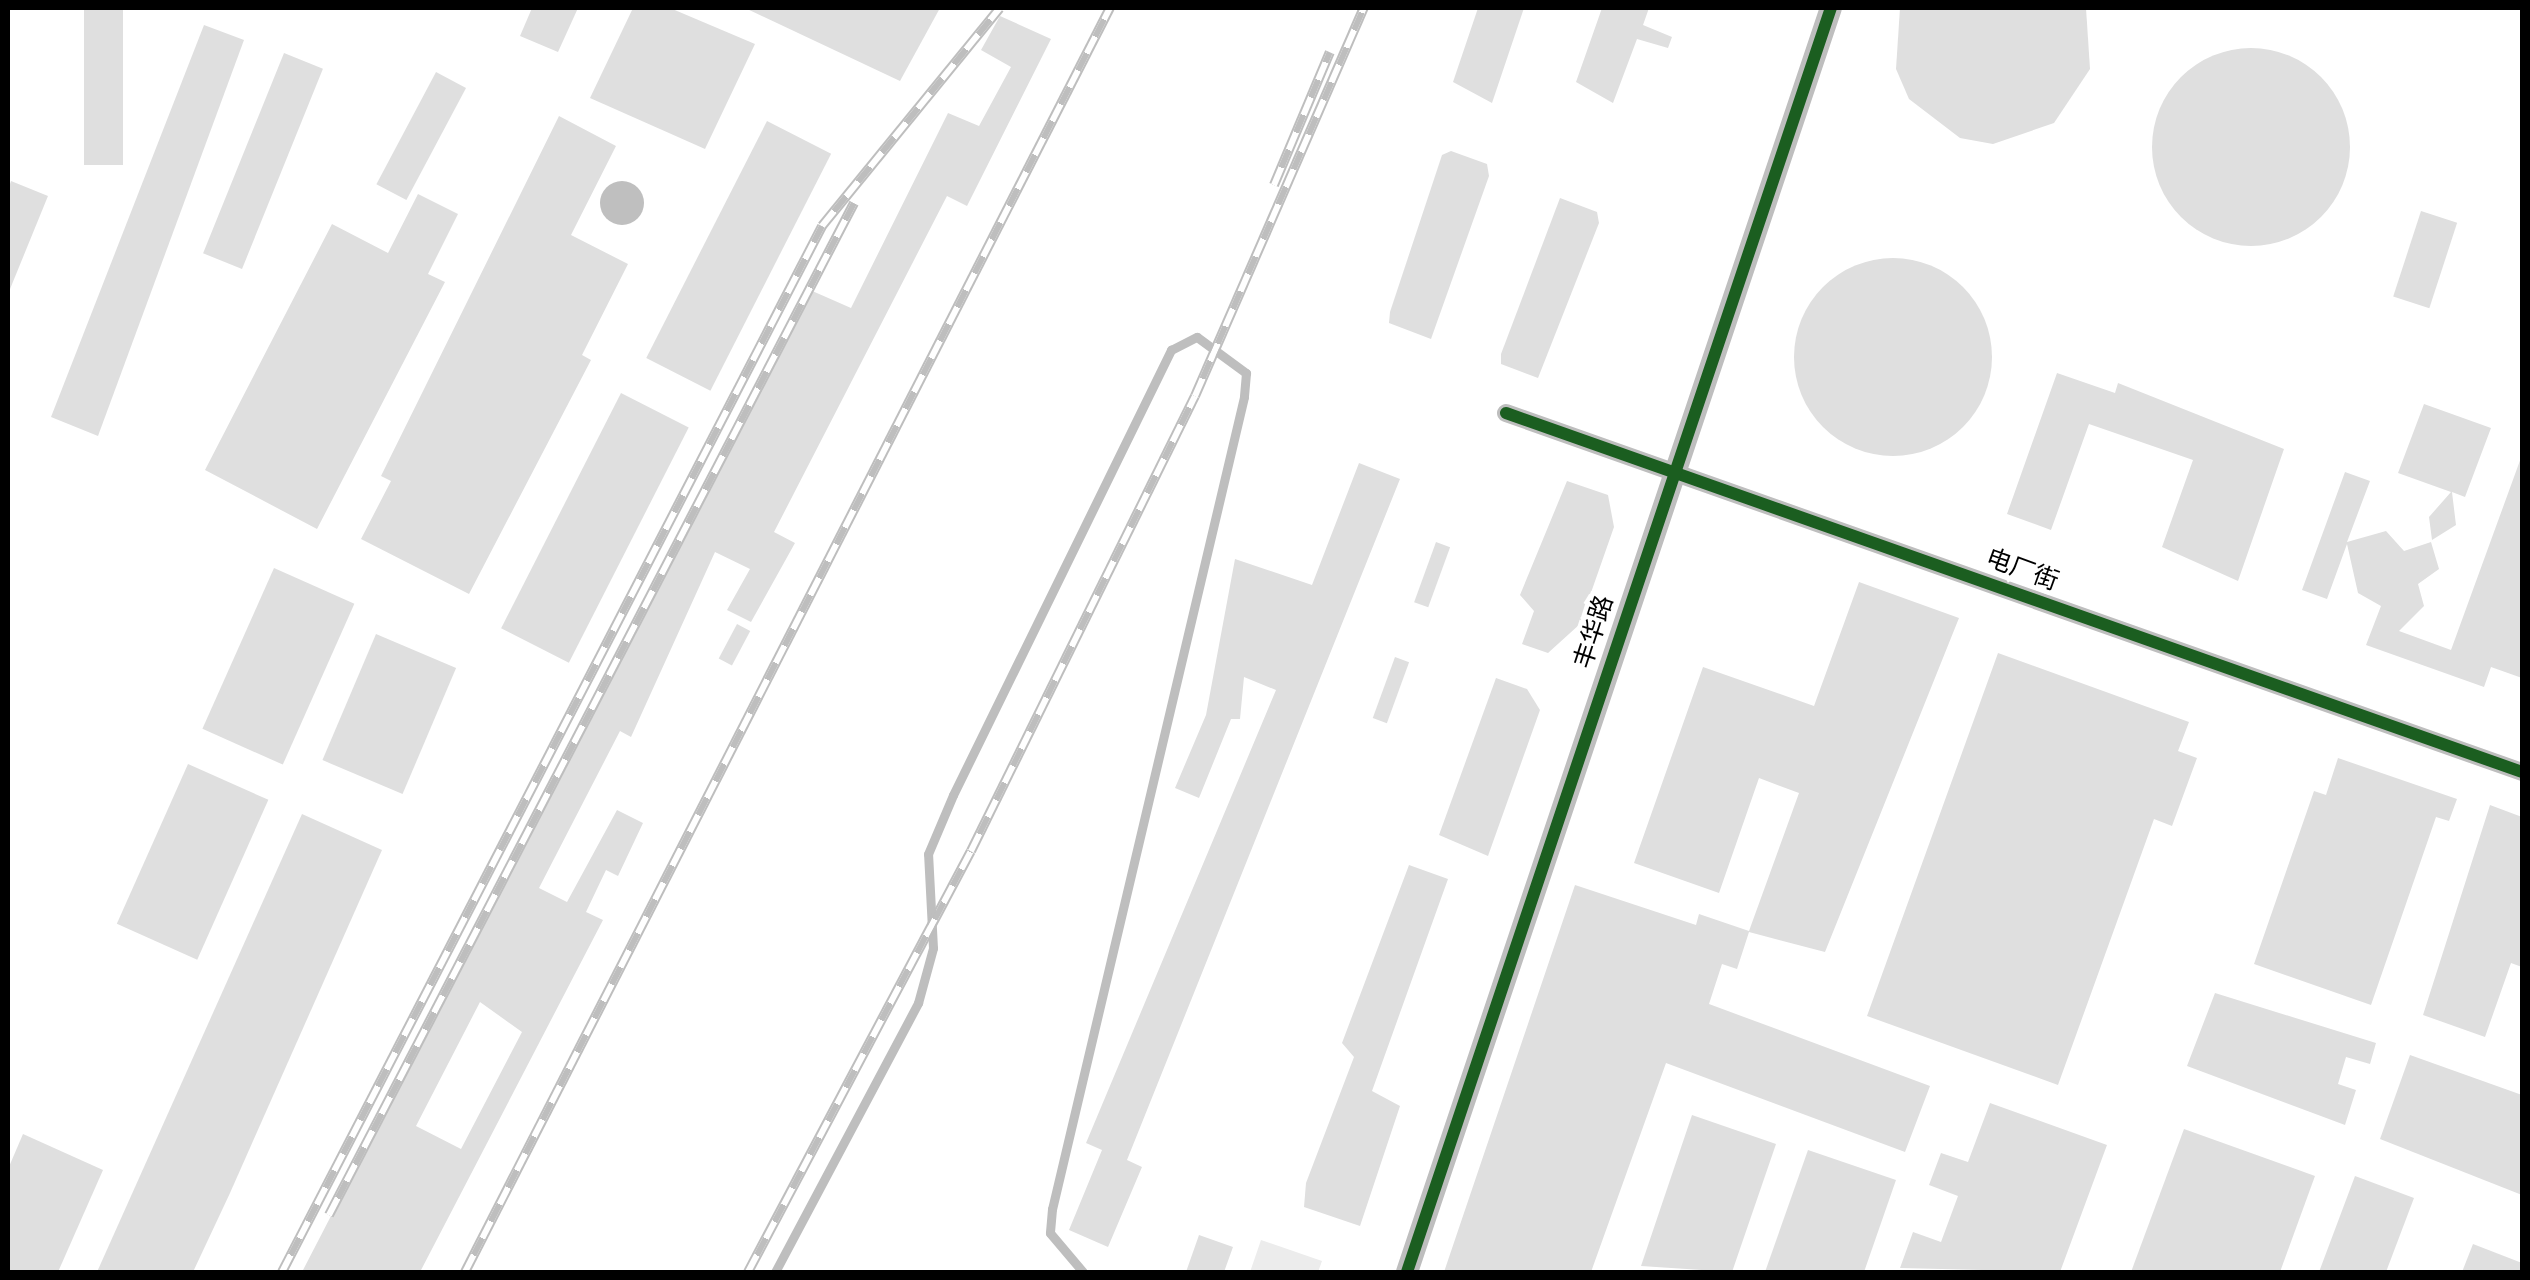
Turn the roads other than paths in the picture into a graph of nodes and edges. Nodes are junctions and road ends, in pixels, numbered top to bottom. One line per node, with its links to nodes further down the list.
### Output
1 (1831, 8): 3 (street, 丰华路)
2 (1506, 413): 3 (street, 电厂街)
3 (1670, 469): 4 (street, 电厂街); 7 (street, 丰华路)
4 (2522, 772)
5 (1080, 1271): 6 (lane)
6 (775, 1272)
7 (1407, 1272)

